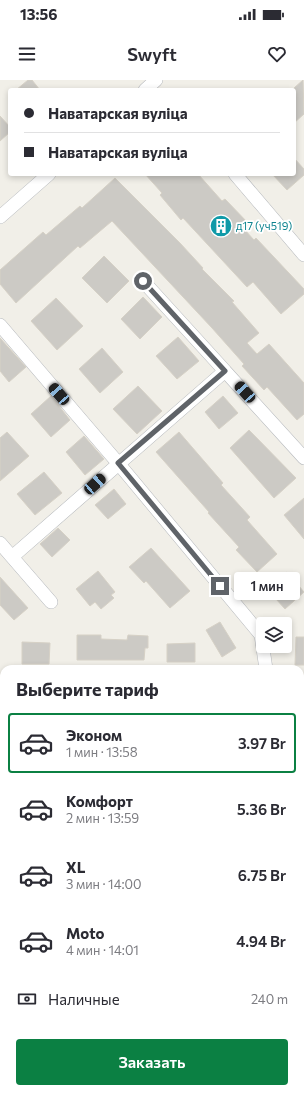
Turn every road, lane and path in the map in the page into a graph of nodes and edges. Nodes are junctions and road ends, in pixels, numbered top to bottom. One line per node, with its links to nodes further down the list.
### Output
1 (47, 176): 3 (street)
2 (237, 176): 4 (street)
3 (0, 217)
4 (304, 255)
5 (143, 281): 7 (street)
6 (0, 325): 9 (street)
7 (225, 371): 8 (street); 9 (street)
8 (304, 458)
9 (118, 463): 11 (street); 13 (street)
10 (0, 543): 11 (street)
11 (12, 557): 12 (street)
12 (52, 602)
13 (265, 665)

